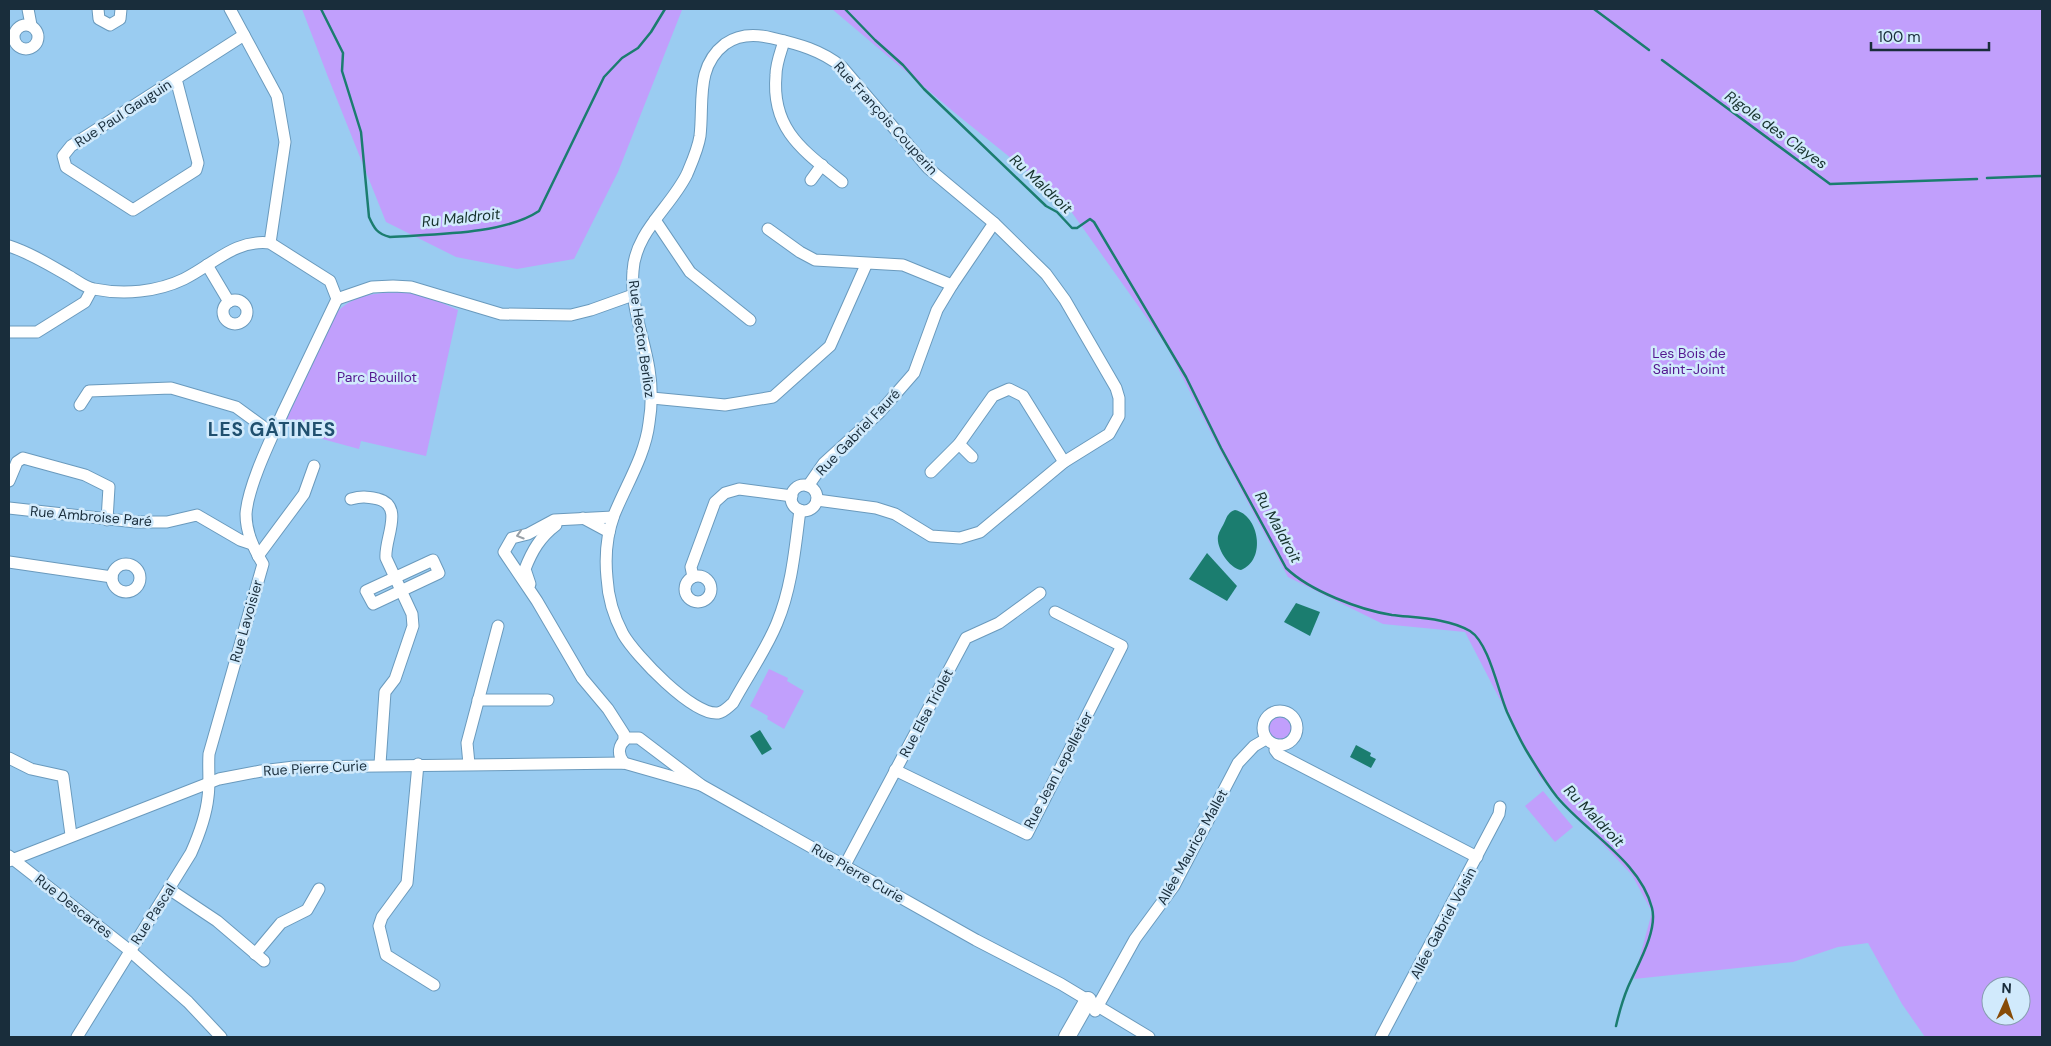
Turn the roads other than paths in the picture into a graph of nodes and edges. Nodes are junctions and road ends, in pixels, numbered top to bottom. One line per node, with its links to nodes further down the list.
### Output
1 (28, 9): 5 (street)
2 (98, 9): 3 (street)
3 (121, 9)
4 (230, 9): 6 (street)
5 (31, 25)
6 (244, 35): 8 (street, Rue Paul Gauguin); 15 (street)
7 (784, 41): 9 (street); 12 (street, Rue François Couperin); 13 (street, Rue François Couperin)
8 (176, 79): 8 (street, Rue Paul Gauguin)
9 (822, 166): 10 (street); 11 (street)
10 (811, 180)
11 (842, 182)
12 (655, 220): 21 (street, Rue Hector Berlioz); 24 (street)
13 (994, 223): 19 (street, Rue Gabriel Fauré); 31 (street, Rue François Couperin)
14 (768, 229): 18 (street)
15 (270, 243): 17 (street); 22 (street)
16 (9, 246): 20 (street)
17 (207, 265): 20 (street); 23 (street)
18 (866, 265): 19 (street); 26 (street)
19 (952, 285): 35 (street, Rue Gabriel Fauré)
20 (92, 289): 25 (street)
21 (633, 295): 22 (street); 26 (street, Rue Hector Berlioz)
22 (337, 299): 28 (street, Rue Lavoisier)
23 (229, 302)
24 (750, 320)
25 (9, 332)
26 (652, 398): 41 (street, Rue Hector Berlioz)
27 (80, 404): 28 (street)
28 (273, 434): 46 (street, Rue Lavoisier)
29 (959, 444): 30 (street); 31 (street); 33 (street)
30 (972, 457)
31 (1064, 462): 38 (street, Rue François Couperin)
32 (314, 466): 47 (street)
33 (931, 472)
34 (9, 481): 44 (street)
35 (808, 486): 36 (street); 38 (street)
36 (792, 496): 40 (street); 50 (street)
37 (352, 499): 51 (street)
38 (817, 500): 40 (street)
39 (10, 508): 44 (street, Rue Ambroise Paré)
40 (800, 510): 45 (street, Rue Hector Berlioz)
41 (613, 517): 43 (street); 45 (street, Rue Hector Berlioz)
42 (566, 518): 43 (street); 54 (street); 54 (street, one-way to 54)
43 (583, 518): 45 (street)
44 (107, 520): 46 (street, Rue Ambroise Paré)
45 (609, 532)
46 (252, 544): 47 (street, Rue Lavoisier)
47 (258, 556): 69 (street, Rue Lavoisier)
48 (9, 562): 49 (street)
49 (112, 577)
50 (693, 577)
51 (396, 578): 52 (street); 52 (street); 52 (street)
52 (402, 591): 65 (street)
53 (1040, 593): 68 (street, Rue Elsa Triolet)
54 (534, 597): 59 (street)
55 (1055, 612): 68 (street, Rue Jean Lepelletier)
56 (498, 626): 57 (street)
57 (478, 700): 58 (street); 67 (street)
58 (548, 700)
59 (608, 709): 60 (street, Rue Pierre Curie); 61 (street)
60 (639, 738): 61 (street); 62 (street, Rue Pierre Curie)
61 (624, 741): 64 (street)
62 (651, 746): 64 (street); 70 (street, Rue Pierre Curie)
63 (9, 758): 72 (street)
64 (626, 760): 67 (street, Rue Pierre Curie); 70 (street, Rue Pierre Curie)
65 (380, 764): 66 (street, Rue Pierre Curie); 69 (street, Rue Pierre Curie)
66 (418, 764): 67 (street, Rue Pierre Curie); 81 (street)
67 (470, 764)
68 (895, 770): 75 (street, Rue Elsa Triolet)
69 (207, 782): 72 (street, Rue Pierre Curie); 76 (street, Rue Pascal)
70 (701, 785): 75 (street, Rue Pierre Curie)
71 (1500, 807): 73 (street, Allée Gabriel Voisin)
72 (71, 835): 74 (street, Rue Pierre Curie)
73 (1477, 857): 82 (street, Allée Maurice Mallet); 88 (street, Allée Gabriel Voisin)
74 (10, 858): 78 (street, Rue Descartes)
75 (845, 865): 82 (street, Rue Pierre Curie)
76 (169, 888): 78 (street, Rue Pascal); 79 (street)
77 (319, 889): 79 (street)
78 (129, 950): 83 (street, Rue Pascal); 84 (street, Rue Descartes)
79 (255, 954): 80 (street)
80 (264, 961)
81 (434, 985)
82 (1091, 1006): 85 (highway); 86 (street, Rue Pierre Curie); 87 (street, Rue Pierre Curie)
83 (76, 1037)
84 (221, 1037)
85 (1067, 1037)
86 (1143, 1037)
87 (1149, 1037)
88 (1381, 1037)

